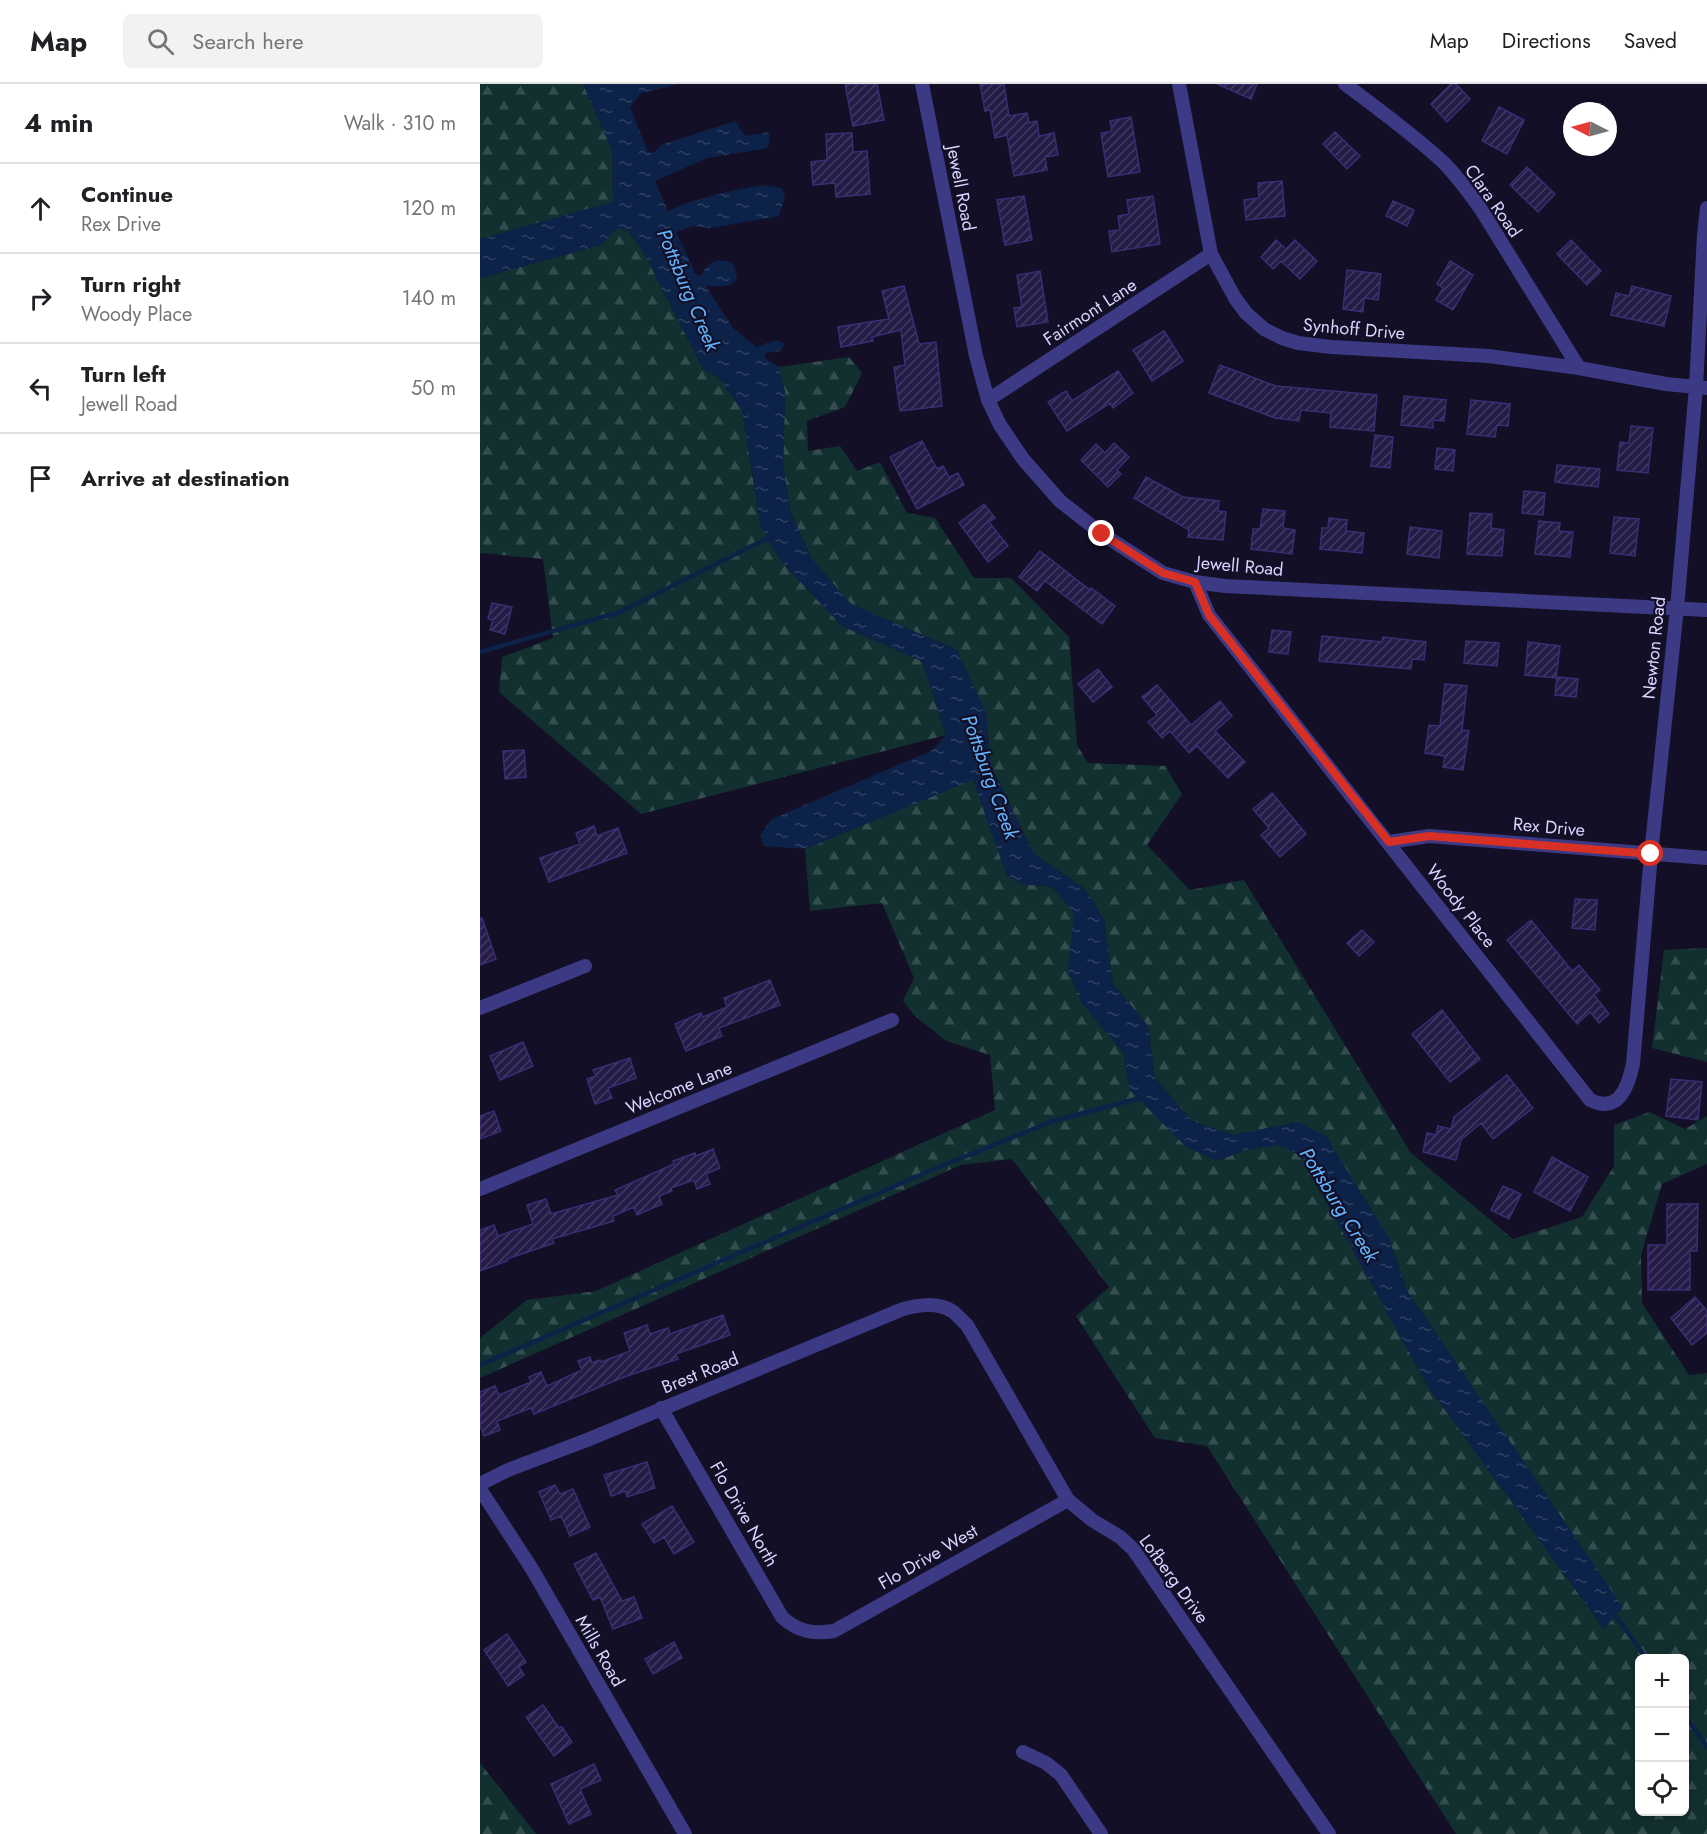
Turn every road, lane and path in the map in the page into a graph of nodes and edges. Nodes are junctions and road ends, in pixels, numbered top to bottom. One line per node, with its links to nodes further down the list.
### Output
1 (922, 84): 8 (street, Jewell Road)
2 (1179, 84): 5 (street, Synhoff Drive)
3 (1345, 84): 6 (street, Clara Road)
4 (1707, 208): 7 (street, Newton Road)
5 (1211, 254): 6 (street, Synhoff Drive); 8 (street, Fairmont Lane)
6 (1579, 368): 7 (street, Synhoff Drive)
7 (1701, 387): 10 (street, Newton Road)
8 (988, 400): 9 (street, Jewell Road)
9 (1195, 582): 10 (street, Jewell Road); 12 (street, Woody Place)
10 (1677, 608): 11 (street, Jewell Road); 13 (street, Newton Road)
11 (1707, 610)
12 (1389, 842): 13 (street, Rex Drive); 18 (street, Woody Place)
13 (1651, 854): 14 (street, Rex Drive); 18 (street, Newton Road)
14 (1707, 858)
15 (585, 966): 16 (street)
16 (480, 1008)
17 (892, 1020): 19 (street, Welcome Lane)
18 (1626, 1089)
19 (480, 1189)
20 (936, 1305): 21 (street, Brest Road); 24 (street, Lofberg Drive)
21 (662, 1408): 22 (street, Brest Road); 25 (street, Flo Drive North)
22 (480, 1484)
23 (480, 1489): 27 (street, Mills Road)
24 (1068, 1500): 25 (street, Flo Drive West); 29 (street, Lofberg Drive)
25 (803, 1631)
26 (1023, 1752): 28 (street)
27 (685, 1834)
28 (1101, 1834)
29 (1329, 1834)

